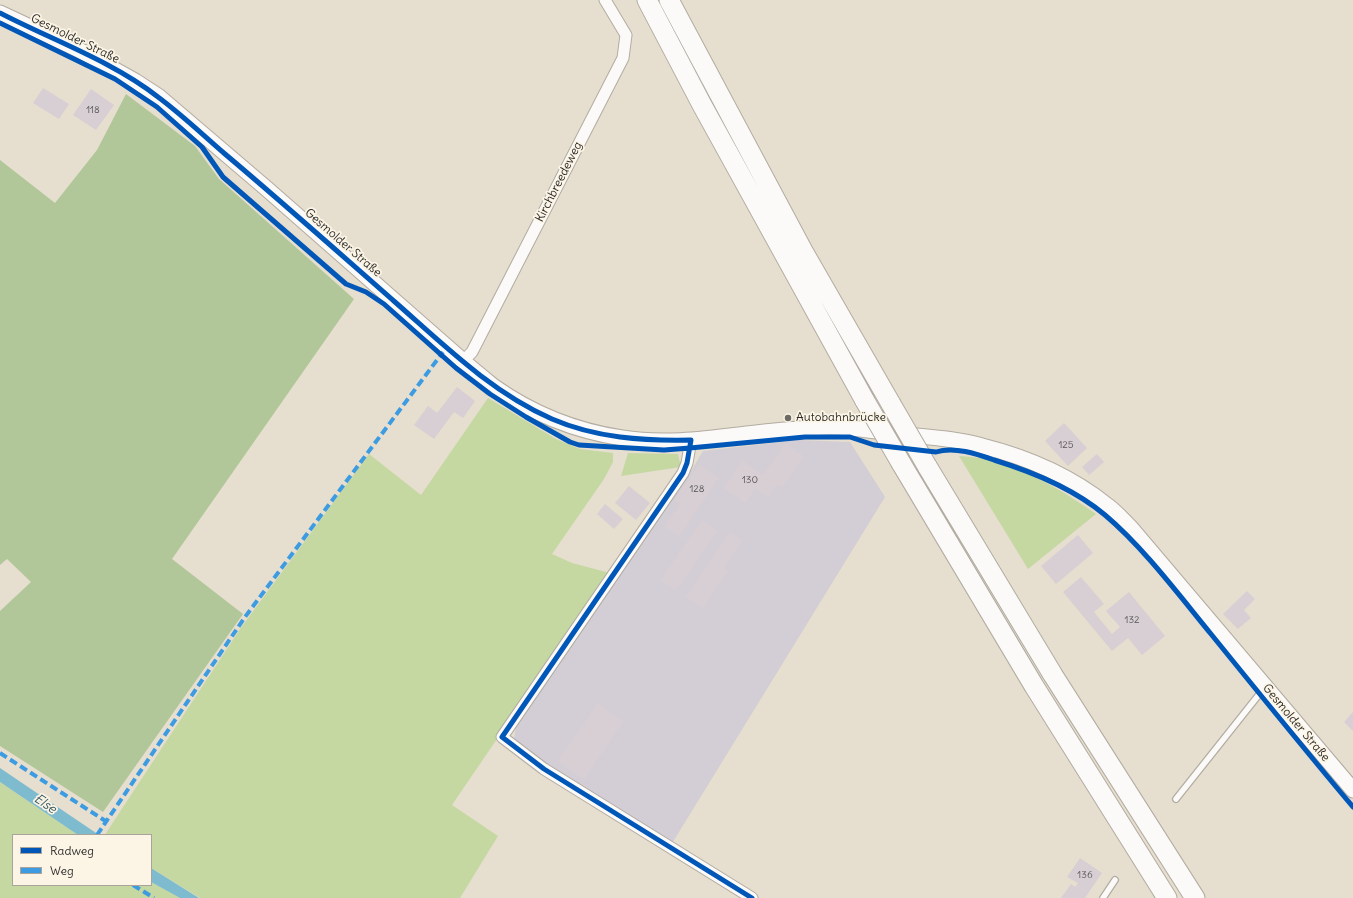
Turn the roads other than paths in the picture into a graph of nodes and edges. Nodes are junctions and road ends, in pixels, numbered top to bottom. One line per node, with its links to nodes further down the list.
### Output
1 (605, 0): 5 (street, Kirchbreedeweg)
2 (647, 0): 13 (highway, bridge)
3 (669, 0): 14 (highway, bridge)
4 (0, 13): 5 (street, Gesmolder Straße)
5 (463, 361): 6 (street, Gesmolder Straße)
6 (690, 440): 7 (street, Gesmolder Straße); 11 (street)
7 (1265, 686): 8 (street, Gesmolder Straße); 9 (lane)
8 (1353, 790)
9 (1176, 799)
10 (1115, 880): 12 (lane)
11 (752, 898)
12 (1103, 898)
13 (1167, 898)
14 (1195, 898)

